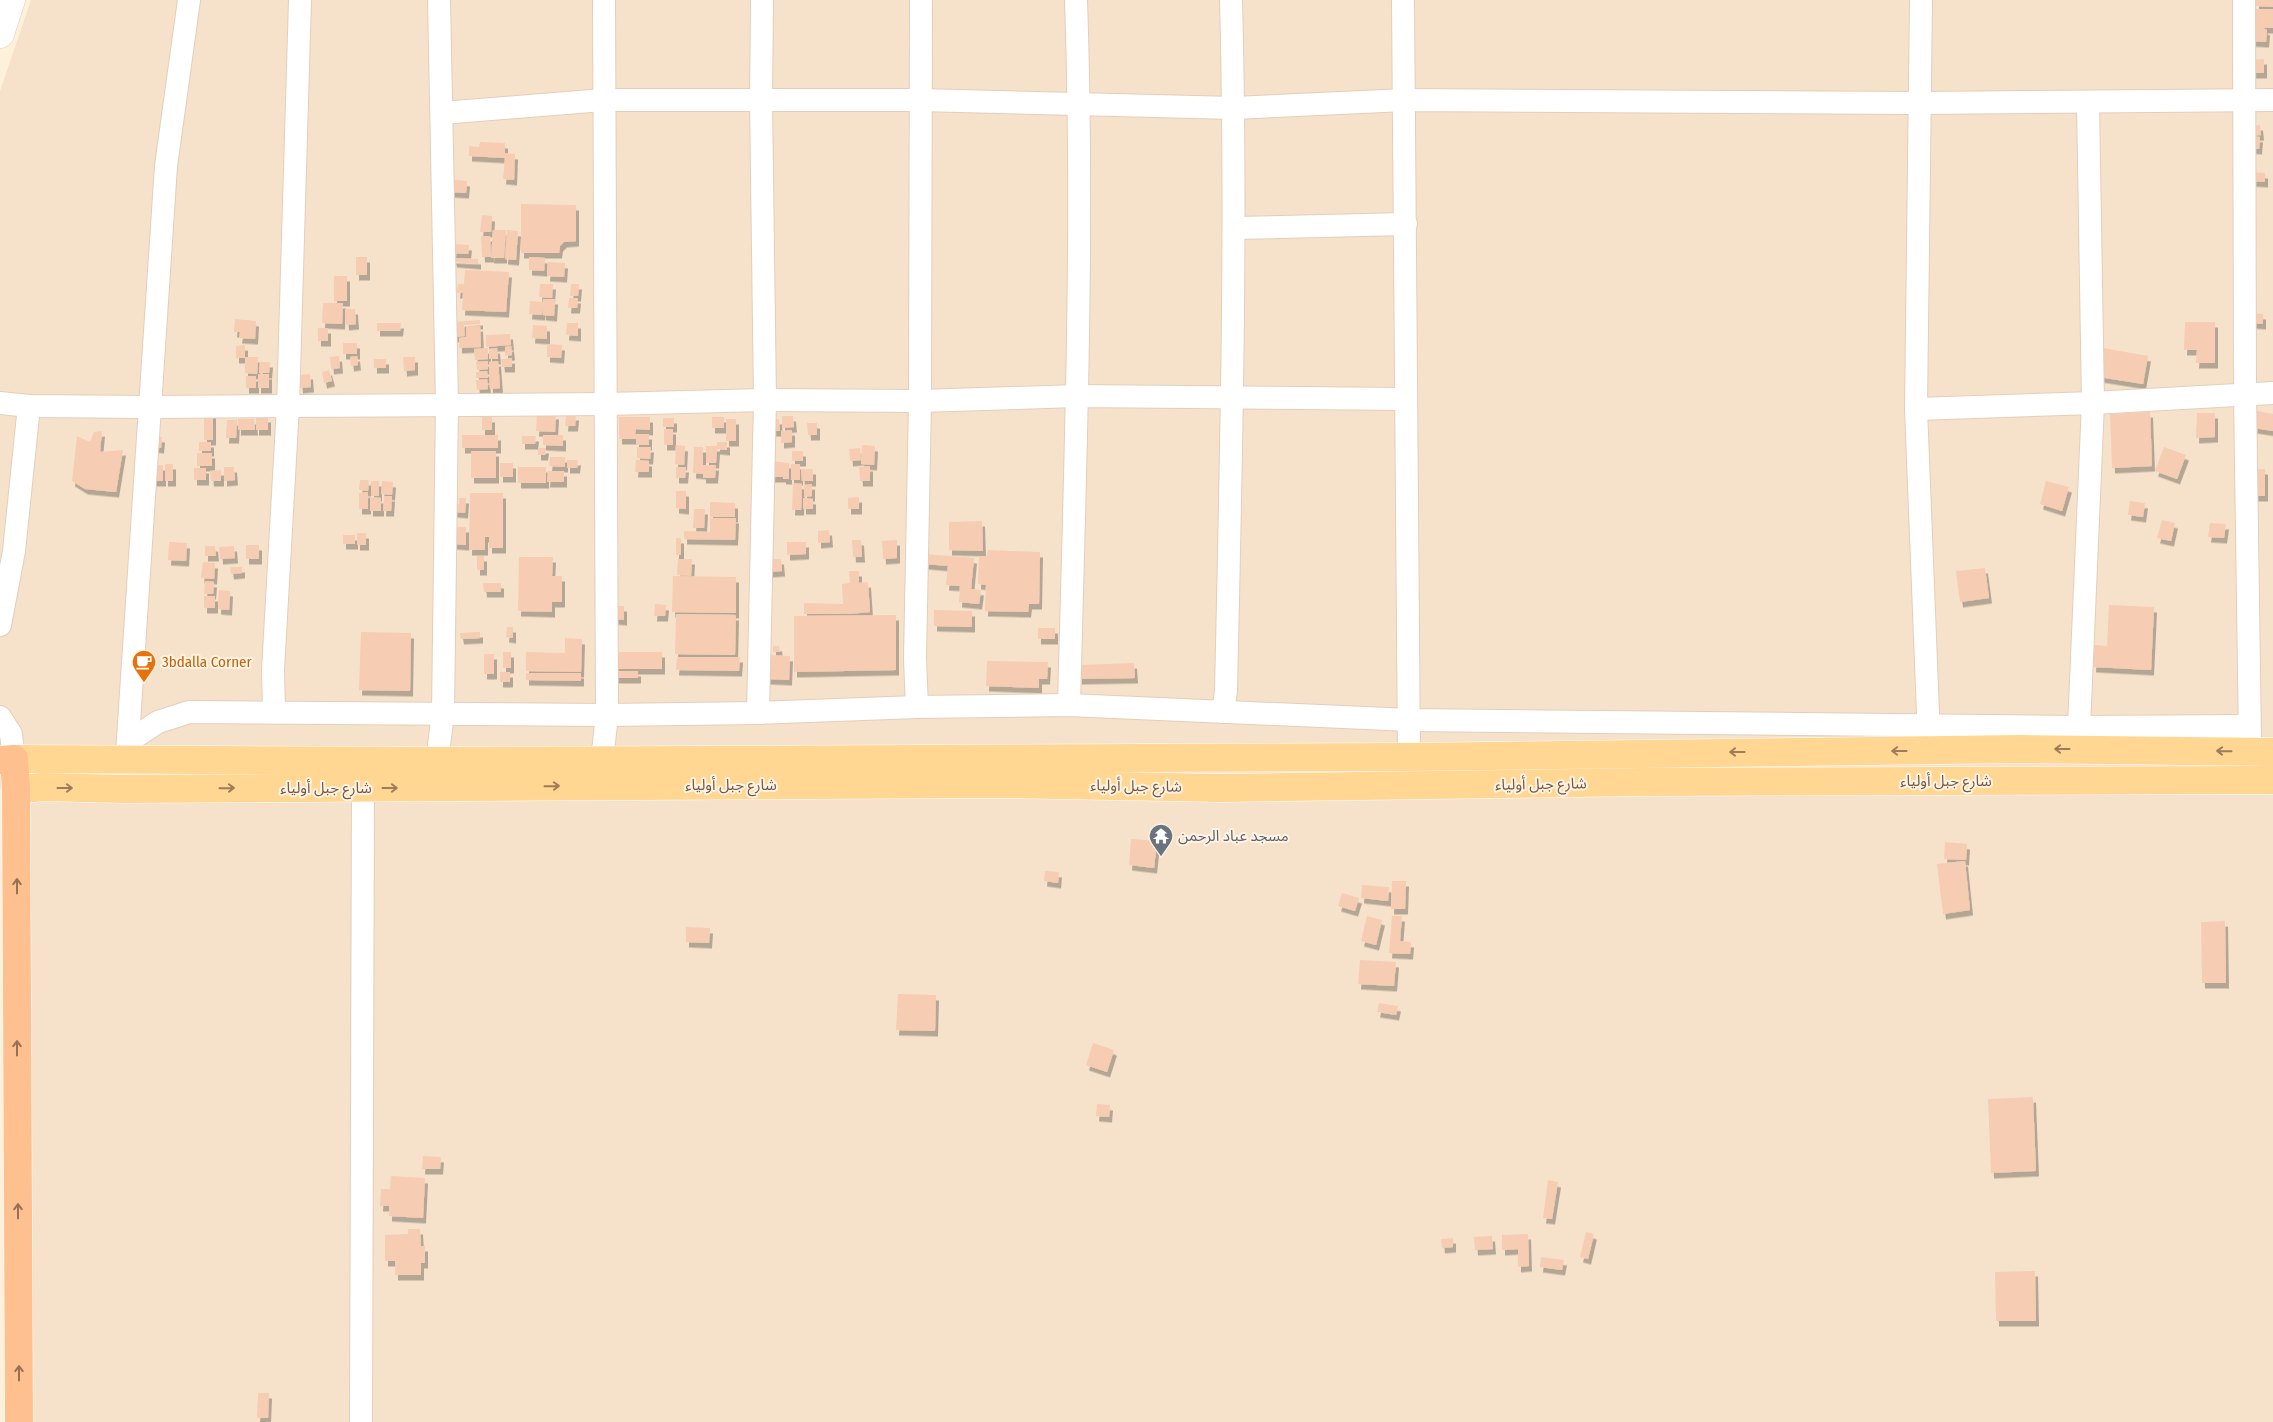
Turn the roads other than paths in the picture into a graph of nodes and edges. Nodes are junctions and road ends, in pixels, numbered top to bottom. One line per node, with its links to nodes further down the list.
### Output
1 (11, 0): 13 (street)
2 (189, 0): 40 (street)
3 (300, 0): 39 (street)
4 (439, 0): 24 (street)
5 (604, 0): 14 (street)
6 (762, 0): 15 (street)
7 (921, 0): 16 (street)
8 (1076, 0): 21 (street)
9 (1231, 0): 23 (street)
10 (1403, 0): 17 (street)
11 (1921, 0): 22 (street)
12 (2244, 0): 18 (street)
13 (0, 34)
14 (603, 100): 15 (street); 24 (street); 37 (street)
15 (761, 100): 16 (street); 32 (street)
16 (920, 100): 21 (street); 33 (street)
17 (1405, 100): 22 (street); 23 (street); 25 (street)
18 (2244, 100): 19 (street); 20 (street); 28 (street)
19 (2273, 100)
20 (2088, 102): 22 (street); 35 (street)
21 (1080, 103): 23 (street); 29 (street)
22 (1919, 103): 41 (street)
23 (1234, 108): 26 (street)
24 (442, 113): 36 (street)
25 (1406, 224): 26 (street); 31 (street)
26 (1234, 228): 30 (street)
27 (2273, 392): 28 (street)
28 (2245, 393): 35 (street); 54 (street)
29 (1077, 396): 30 (street); 33 (street); 43 (street)
30 (1233, 399): 31 (street); 46 (street)
31 (1406, 399): 51 (street)
32 (765, 400): 33 (street); 37 (street); 47 (street)
33 (920, 401): 44 (street)
34 (0, 403): 38 (street)
35 (2093, 403): 41 (street); 52 (street)
36 (447, 404): 37 (street); 39 (street); 48 (street)
37 (607, 404): 49 (street)
38 (29, 406): 40 (street); 42 (street)
39 (288, 406): 40 (street); 45 (street)
40 (149, 407): 55 (street)
41 (1916, 408): 53 (street)
42 (0, 624)
43 (1069, 705): 44 (street); 46 (street)
44 (917, 707): 47 (street)
45 (274, 712): 48 (street); 55 (street)
46 (1222, 712): 51 (street)
47 (758, 713): 49 (street)
48 (442, 714): 49 (street); 59 (street)
49 (606, 715): 58 (street)
50 (0, 717): 57 (street)
51 (1410, 720): 53 (street); 56 (street)
52 (2079, 727): 53 (street); 54 (street)
53 (1929, 738): 54 (main road, شارع جبل أولياء, one-way to 53); 56 (main road, شارع جبل أولياء, one-way to 56)
54 (2257, 743)
55 (127, 750): 57 (main road, شارع جبل أولياء); 59 (main road, شارع جبل أولياء)
56 (1409, 757): 58 (main road, شارع جبل أولياء)
57 (7, 760): 62 (highway)
58 (602, 760): 59 (main road, شارع جبل أولياء)
59 (437, 761)
60 (2273, 780): 61 (main road, شارع جبل أولياء, one-way to 60)
61 (363, 788): 62 (main road, شارع جبل أولياء, one-way to 61); 64 (street)
62 (8, 790): 63 (highway, one-way to 62)
63 (19, 1422)
64 (361, 1422)

